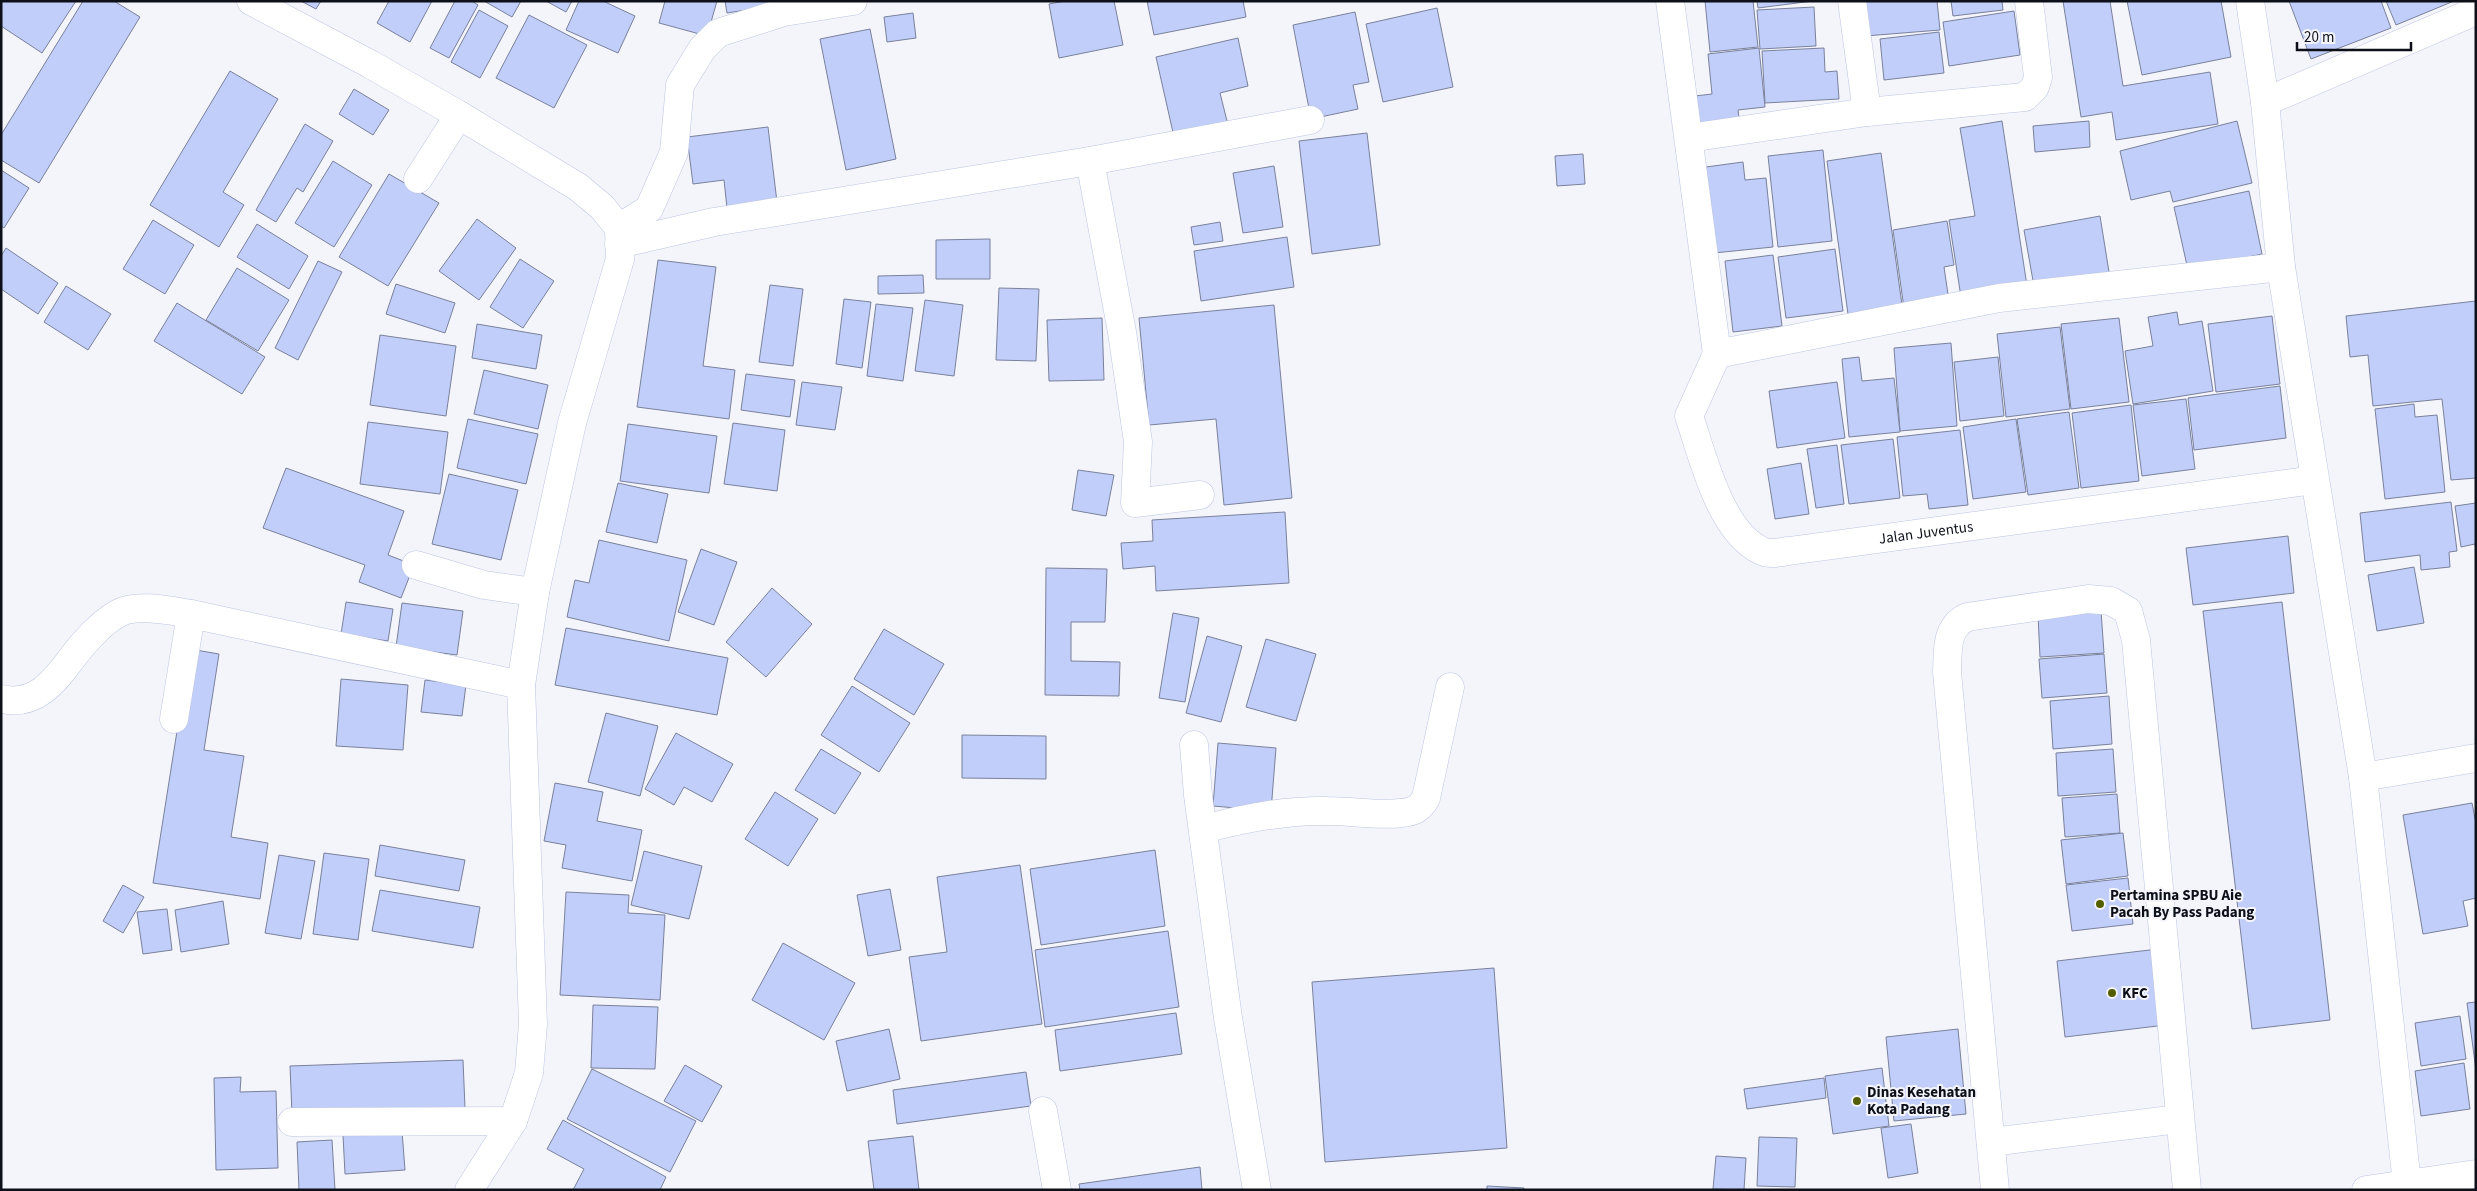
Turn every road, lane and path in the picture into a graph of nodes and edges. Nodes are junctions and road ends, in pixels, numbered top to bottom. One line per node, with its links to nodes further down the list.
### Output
1 (251, 1): 11 (main road)
2 (853, 1): 7 (main road)
3 (1670, 1): 13 (main road)
4 (1852, 1): 10 (main road)
5 (2029, 1): 10 (main road)
6 (2250, 1): 9 (main road)
7 (783, 6): 16 (main road)
8 (2476, 11): 9 (main road)
9 (2265, 102): 17 (main road)
10 (1867, 112): 13 (main road)
11 (459, 114): 15 (main road); 16 (main road)
12 (1310, 120): 14 (main road)
13 (1689, 138): 18 (main road)
14 (1090, 161): 16 (main road); 20 (main road)
15 (418, 179)
16 (619, 236): 22 (main road)
17 (2281, 266): 18 (main road); 19 (main road)
18 (1717, 354): 19 (main road, Jalan Juventus)
19 (2314, 480): 30 (main road)
20 (1200, 495)
21 (416, 565): 22 (main road)
22 (534, 592): 24 (main road)
23 (191, 614): 24 (main road); 26 (main road); 27 (main road)
24 (521, 685): 34 (main road)
25 (1450, 687): 31 (main road)
26 (1, 699)
27 (174, 719)
28 (1194, 745): 31 (main road)
29 (2476, 758): 30 (main road)
30 (2363, 777): 38 (main road)
31 (1204, 829): 41 (main road)
32 (1043, 1111): 40 (main road)
33 (2179, 1118): 36 (main road); 36 (main road); 43 (main road)
34 (513, 1121): 35 (main road); 39 (main road)
35 (292, 1122)
36 (1991, 1142): 42 (main road)
37 (2476, 1174): 38 (main road)
38 (2407, 1184): 44 (main road)
39 (468, 1190)
40 (1057, 1190)
41 (1256, 1190)
42 (1995, 1190)
43 (2187, 1190)
44 (2366, 1190)

